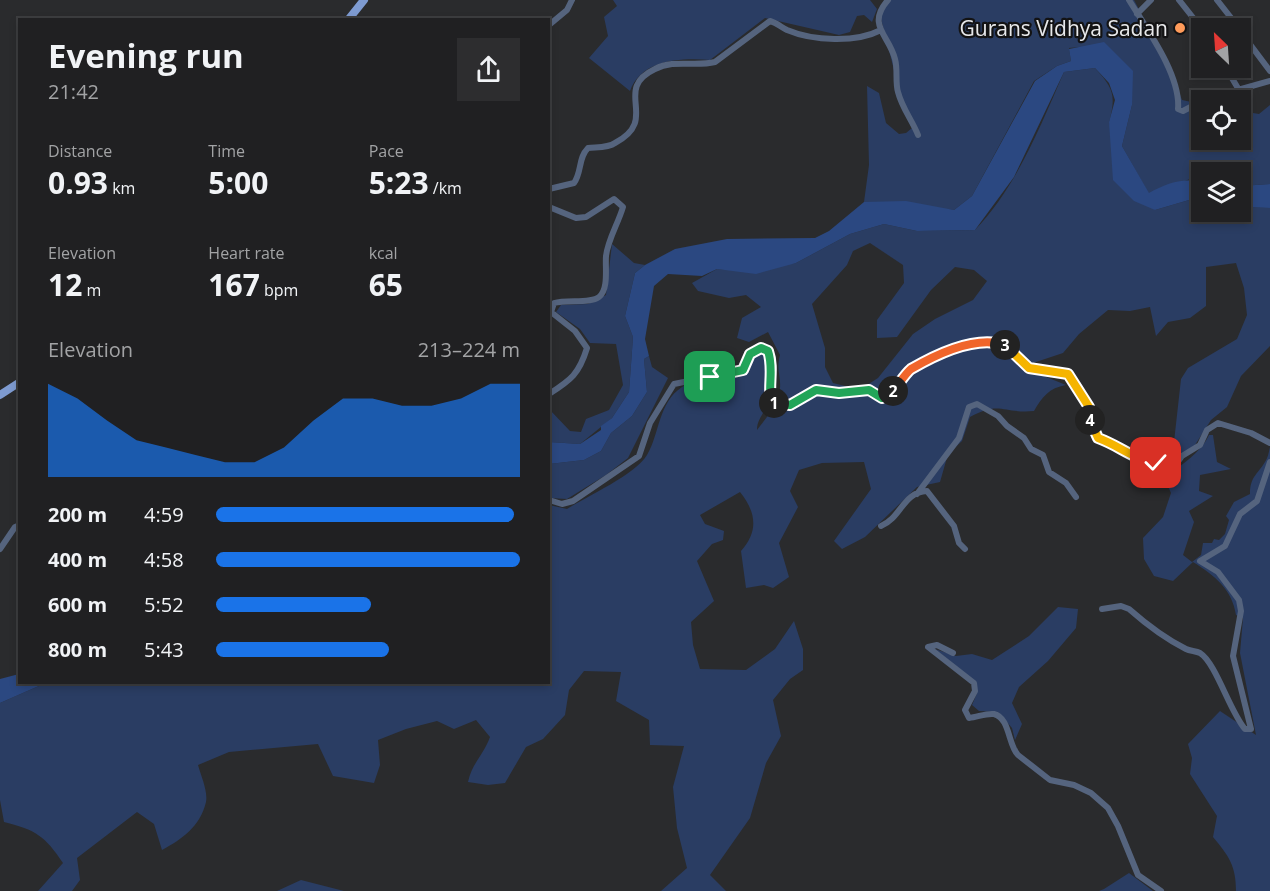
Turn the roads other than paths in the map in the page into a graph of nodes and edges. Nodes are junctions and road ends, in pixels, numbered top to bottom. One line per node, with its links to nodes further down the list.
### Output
1 (364, 0): 9 (main road)
2 (572, 0): 12 (street)
3 (888, 0): 13 (street)
4 (1129, 0): 8 (street)
5 (1151, 0): 8 (street)
6 (1179, 0): 10 (street)
7 (1217, 0): 11 (street)
8 (1137, 14): 19 (street)
9 (350, 18)
10 (1193, 18)
11 (1231, 18)
12 (550, 23)
13 (881, 30): 20 (street); 21 (street)
14 (1251, 45): 15 (street)
15 (1270, 71)
16 (1232, 78): 18 (street)
17 (1270, 81): 18 (street)
18 (1239, 90)
19 (1191, 107)
20 (918, 135)
21 (550, 189)
22 (550, 207): 24 (street)
23 (18, 383): 25 (main road)
24 (550, 393)
25 (0, 395)
26 (1270, 443): 30 (street)
27 (1270, 462): 35 (street)
28 (917, 494): 29 (street); 32 (street); 34 (street)
29 (1076, 497)
30 (550, 500)
31 (18, 526): 33 (street)
32 (881, 526)
33 (0, 549)
34 (965, 549)
35 (1102, 609)
36 (953, 653): 37 (street)
37 (1161, 891)

